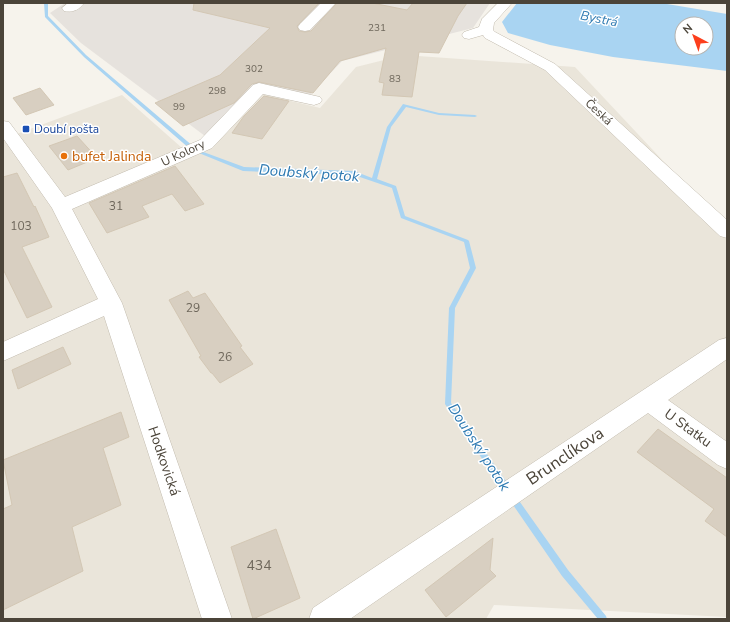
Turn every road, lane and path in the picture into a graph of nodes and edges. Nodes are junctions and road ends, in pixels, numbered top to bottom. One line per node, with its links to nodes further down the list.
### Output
1 (329, 3): 3 (street)
2 (505, 3): 4 (street)
3 (305, 27)
4 (486, 30): 5 (street); 9 (street, Česká)
5 (469, 35)
6 (314, 100): 8 (street, U Kolory)
7 (3, 126): 8 (street, Hodkovická)
8 (61, 206): 10 (street, Hodkovická)
9 (727, 231)
10 (111, 303): 12 (street); 15 (street, Hodkovická)
11 (727, 347): 13 (street, Brunclíkova)
12 (3, 352)
13 (649, 400): 14 (street, U Statku); 16 (street, Brunclíkova)
14 (727, 456)
15 (217, 619)
16 (324, 619)

